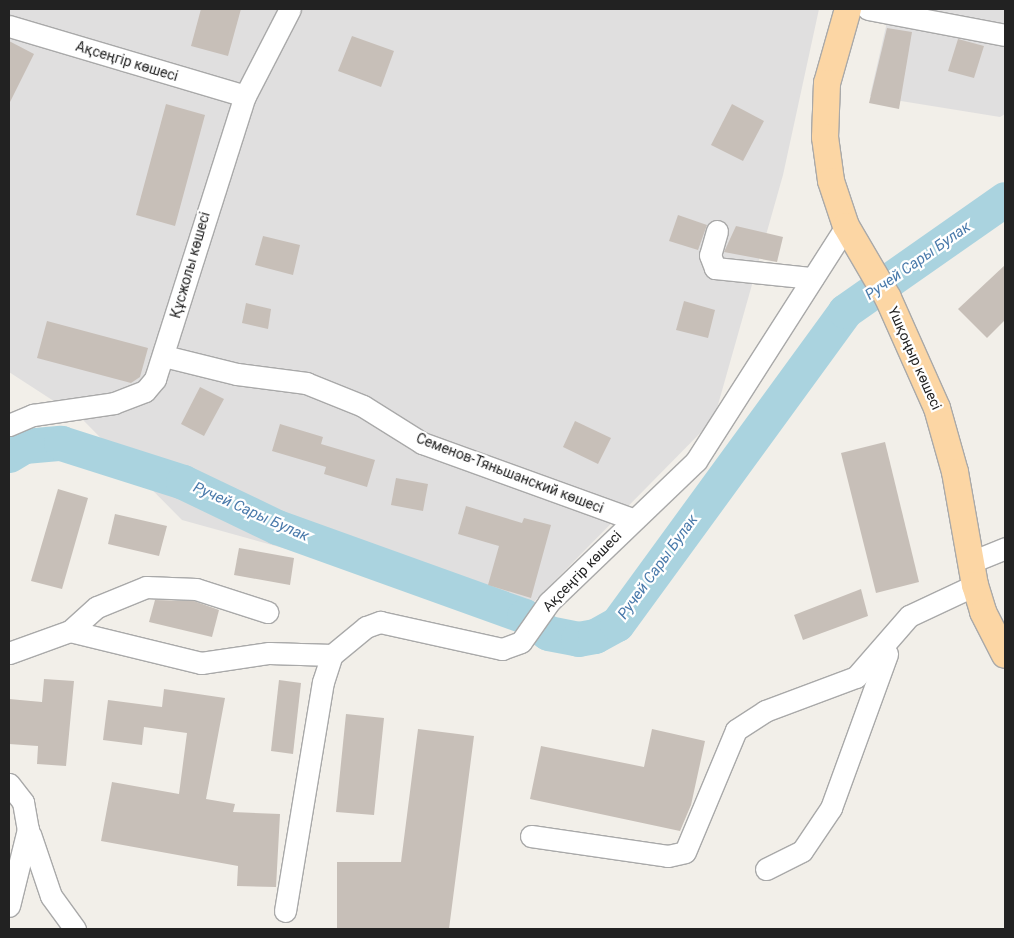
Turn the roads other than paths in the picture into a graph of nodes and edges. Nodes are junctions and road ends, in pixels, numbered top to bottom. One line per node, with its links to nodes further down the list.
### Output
1 (290, 9): 6 (street, Құсжолы көшесі)
2 (848, 9): 7 (main road, Үшқоңыр көшесі)
3 (868, 9): 5 (street)
4 (9, 26): 6 (street, Ақсеңгір көшесі)
5 (1005, 35)
6 (245, 96): 10 (street, Құсжолы көшесі)
7 (846, 226): 9 (street, Ақсеңгір көшесі); 14 (main road, Үшқоңыр көшесі)
8 (717, 231): 9 (street)
9 (812, 278): 12 (street, Ақсеңгір көшесі)
10 (164, 356): 11 (street, Құсжолы көшесі); 12 (street, Семенов-Тяньшанский көшесі)
11 (9, 425)
12 (632, 519): 19 (street, Ақсеңгір көшесі)
13 (1005, 548): 14 (street)
14 (973, 574): 16 (street); 20 (main road, Үшқоңыр көшесі)
15 (267, 612): 17 (street)
16 (896, 628): 23 (street); 24 (street)
17 (70, 631): 18 (street); 19 (street)
18 (9, 653)
19 (332, 654): 26 (street)
20 (1005, 655)
21 (9, 784): 22 (street)
22 (28, 829): 25 (street); 27 (street)
23 (531, 836)
24 (766, 869)
25 (9, 906)
26 (285, 910)
27 (75, 929)

